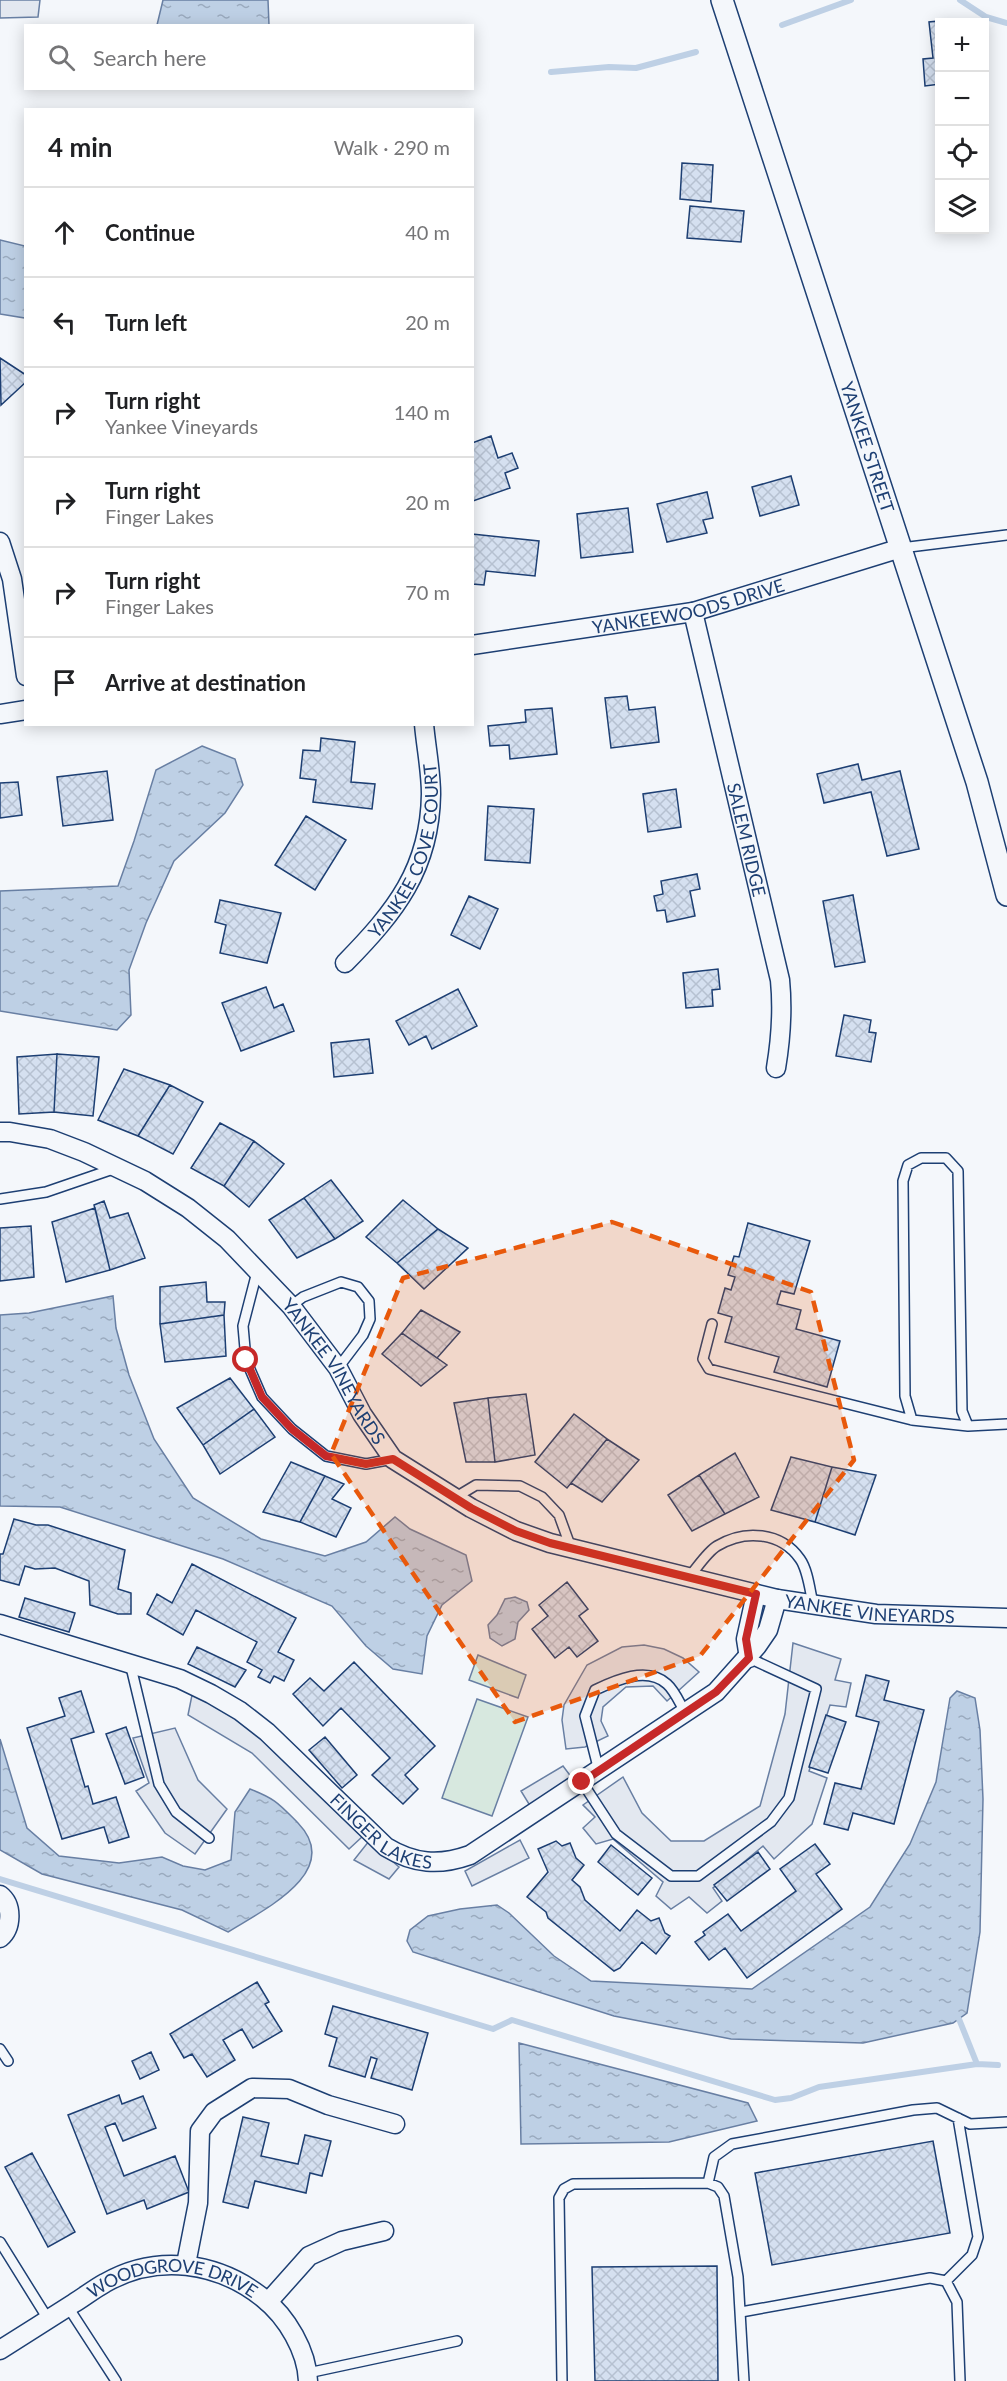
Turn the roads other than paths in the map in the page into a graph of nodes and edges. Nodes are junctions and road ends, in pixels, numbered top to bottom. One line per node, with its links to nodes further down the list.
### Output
1 (722, 0): 4 (street, YANKEE STREET)
2 (1007, 535): 4 (lane)
3 (0, 542): 7 (street)
4 (901, 548): 5 (street, YANKEEWOODS DRIVE); 11 (street, YANKEE STREET)
5 (693, 612): 6 (street, YANKEEWOODS DRIVE); 13 (street, SALEM RIDGE)
6 (474, 645)
7 (24, 662)
8 (24, 710): 9 (street)
9 (0, 714)
10 (424, 726): 12 (street, YANKEE COVE COURT)
11 (1007, 895)
12 (345, 963)
13 (776, 1068)
14 (0, 1132): 15 (street, YANKEE VINEYARDS)
15 (119, 1167): 16 (lane); 17 (street, YANKEE VINEYARDS)
16 (0, 1199)
17 (257, 1272): 18 (street, YANKEE VINEYARDS); 24 (lane)
18 (291, 1306): 20 (street, YANKEE VINEYARDS); 20 (lane)
19 (712, 1324): 21 (lane)
20 (338, 1368): 24 (street, YANKEE VINEYARDS)
21 (912, 1420): 23 (lane); 23 (lane)
22 (1007, 1424): 23 (lane)
23 (968, 1426)
24 (393, 1459): 25 (street, YANKEE VINEYARDS)
25 (456, 1497): 26 (street, YANKEE VINEYARDS); 26 (lane)
26 (571, 1548): 27 (street, YANKEE VINEYARDS)
27 (689, 1577): 28 (street, YANKEE VINEYARDS); 30 (lane)
28 (756, 1594): 29 (street, YANKEE VINEYARDS); 33 (street)
29 (777, 1599): 30 (street, YANKEE VINEYARDS); 33 (street, FINGER LAKES)
30 (813, 1604): 31 (street, YANKEE VINEYARDS)
31 (1007, 1618)
32 (0, 1624): 34 (street, FINGER LAKES)
33 (749, 1658): 35 (street, FINGER LAKES); 37 (lane)
34 (130, 1663): 37 (street, FINGER LAKES); 38 (lane)
35 (686, 1712): 36 (street, FINGER LAKES); 36 (lane)
36 (599, 1771): 37 (street, FINGER LAKES)
37 (582, 1782)
38 (209, 1838)
39 (0, 1895): 40 (street)
40 (0, 1938)
41 (0, 2049): 42 (lane)
42 (8, 2061)
43 (958, 2118): 44 (lane); 46 (lane); 50 (lane)
44 (1007, 2122)
45 (395, 2124): 49 (street)
46 (708, 2183): 53 (lane); 59 (lane)
47 (384, 2231): 51 (street)
48 (0, 2242): 54 (lane)
49 (186, 2264): 51 (street, WOODGROVE DRIVE); 52 (street, WOODGROVE DRIVE)
50 (946, 2281): 53 (lane); 61 (lane)
51 (268, 2302): 57 (street, WOODGROVE DRIVE)
52 (68, 2307): 54 (street, WOODGROVE DRIVE); 58 (lane)
53 (741, 2312): 60 (lane)
54 (48, 2319): 56 (street, WOODGROVE DRIVE)
55 (457, 2341): 57 (lane)
56 (0, 2350)
57 (308, 2377)
58 (116, 2381)
59 (562, 2381)
60 (744, 2381)
61 (960, 2381)

